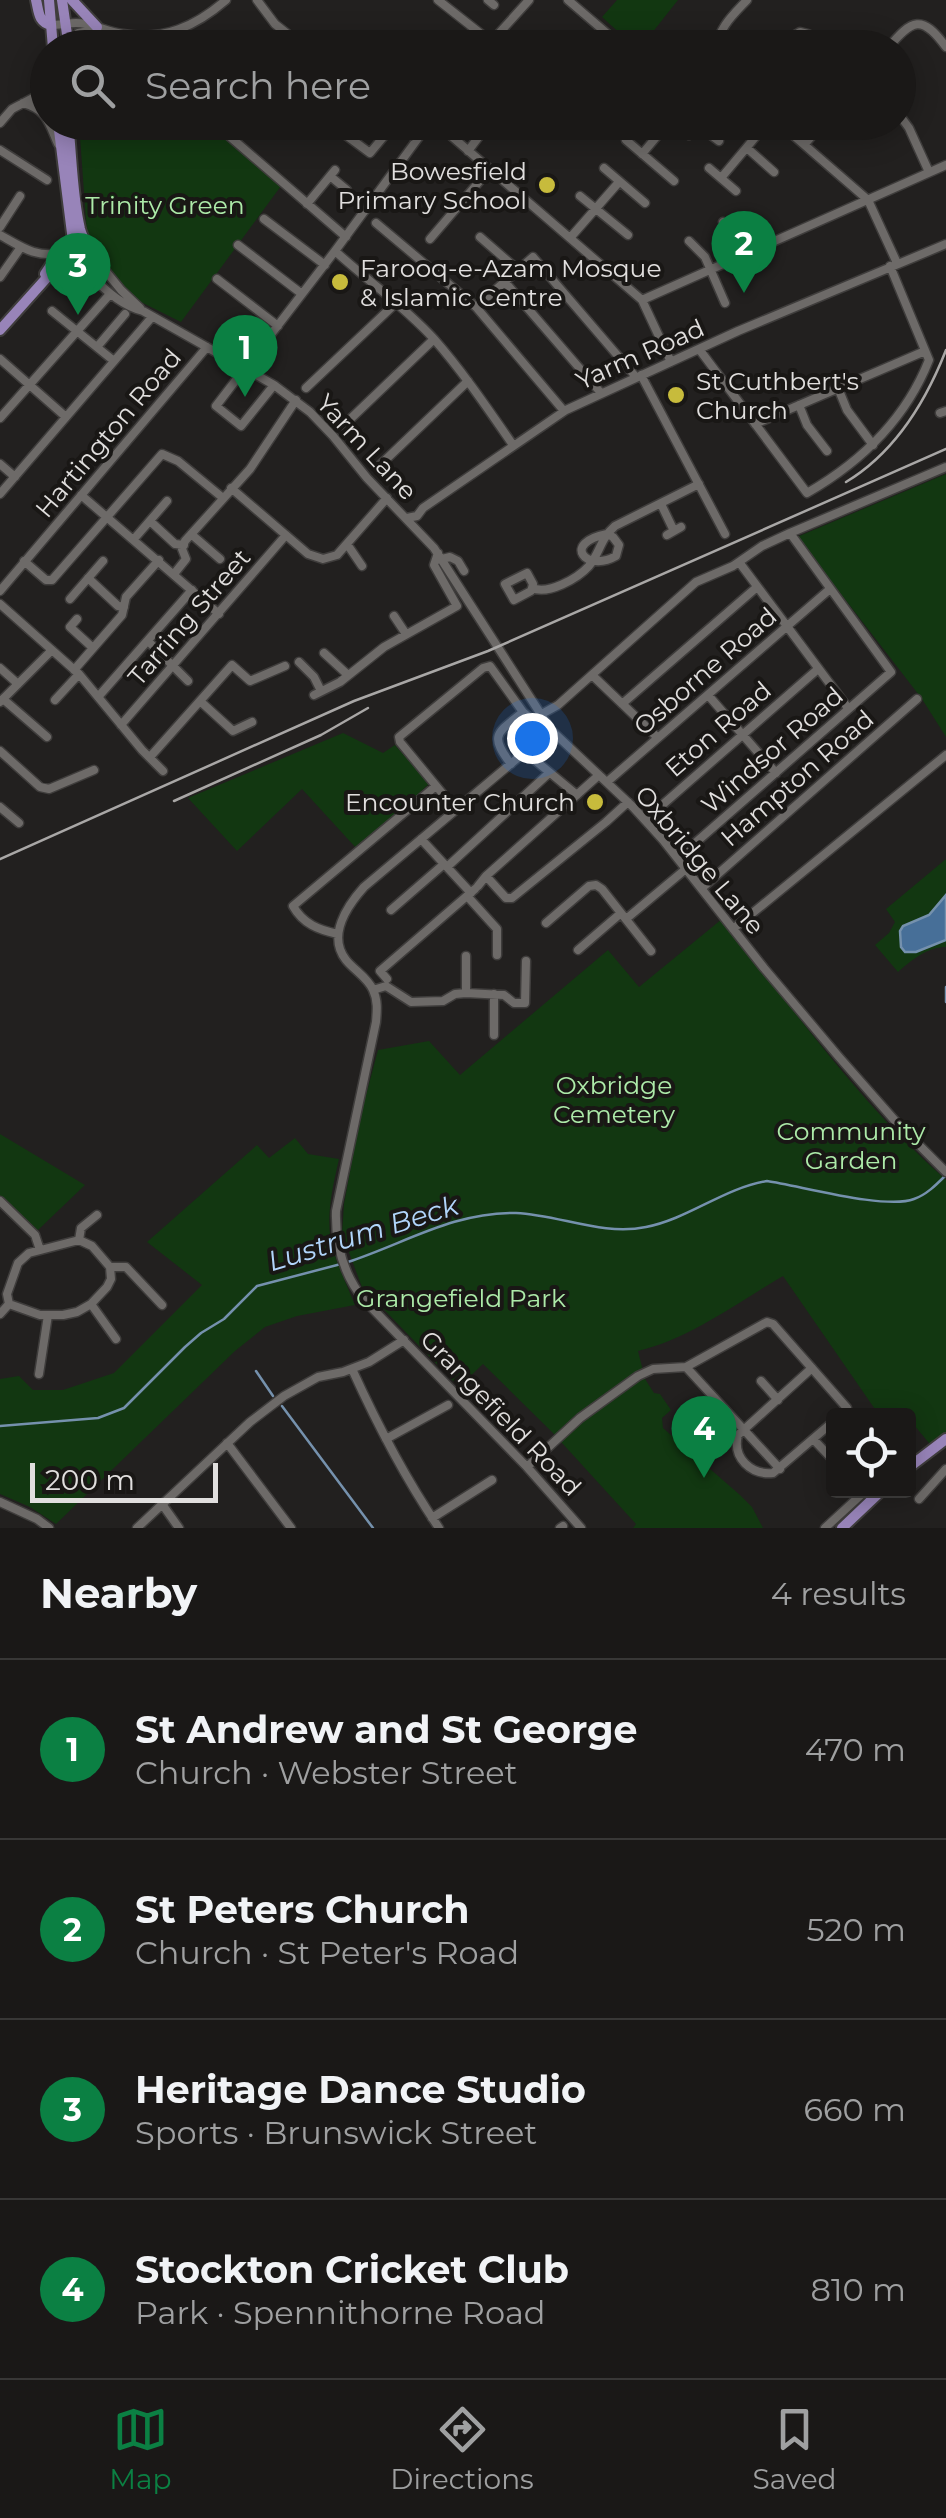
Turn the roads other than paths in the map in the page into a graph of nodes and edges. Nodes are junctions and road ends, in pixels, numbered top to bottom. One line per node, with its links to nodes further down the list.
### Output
1 (36, 0): 12 (main road)
2 (62, 0): 11 (main road)
3 (72, 0): 13 (main road)
4 (226, 0): 18 (street)
5 (257, 0): 19 (street)
6 (438, 0): 20 (street)
7 (529, 0): 21 (street)
8 (568, 0): 22 (street)
9 (743, 1): 23 (street)
10 (49, 2): 12 (main road)
11 (66, 24): 12 (street); 13 (street); 15 (main road)
12 (52, 25): 14 (main road)
13 (101, 28): 16 (street); 17 (street)
14 (52, 30)
15 (67, 30)
16 (92, 30)
17 (112, 30)
18 (181, 30)
19 (283, 30)
20 (475, 30)
21 (502, 30)
22 (603, 30)
23 (722, 30)
24 (903, 30): 25 (street)
25 (946, 47)
26 (30, 98): 27 (street)
27 (22, 102): 28 (street); 29 (street)
28 (30, 105)
29 (0, 123)
30 (56, 140): 49 (street)
31 (60, 140): 49 (main road)
32 (70, 140): 84 (main road)
33 (234, 140): 66 (street)
34 (352, 140): 35 (street)
35 (381, 140)
36 (417, 140): 75 (street)
37 (454, 140): 48 (street)
38 (476, 140): 48 (street)
39 (626, 140): 50 (street)
40 (653, 140): 50 (street)
41 (753, 140): 46 (street)
42 (800, 140): 45 (street)
43 (808, 140): 45 (street)
44 (914, 140): 56 (street)
45 (805, 144): 65 (street)
46 (747, 148): 55 (street); 57 (street)
47 (0, 150): 58 (street)
48 (468, 151): 54 (street)
49 (62, 153): 83 (main road)
50 (642, 154): 59 (street)
51 (946, 165): 56 (street)
52 (604, 168): 60 (street)
53 (710, 168): 57 (street)
54 (490, 169): 77 (street); 78 (street)
55 (774, 172)
56 (929, 172): 65 (street)
57 (721, 178): 62 (street)
58 (47, 180)
59 (674, 181)
60 (619, 182): 67 (street); 68 (street)
61 (347, 190): 66 (street)
62 (736, 191)
63 (20, 196): 72 (street)
64 (580, 196): 68 (street)
65 (868, 200): 86 (street); 88 (street)
66 (307, 204): 75 (street)
67 (645, 204)
68 (596, 208): 74 (street); 77 (street)
69 (264, 219): 87 (street)
70 (723, 222): 86 (street)
71 (376, 223): 103 (street)
72 (0, 227)
73 (0, 235): 82 (street)
74 (628, 235)
75 (346, 236): 85 (street)
76 (480, 237): 90 (street)
77 (570, 238): 100 (street)
78 (430, 240)
79 (689, 242): 91 (street)
80 (946, 244): 88 (street, Yarm Road)
81 (238, 245): 99 (street)
82 (25, 248): 83 (street); 93 (street); 94 (street)
83 (67, 250): 84 (main road); 89 (main road); 94 (main road)
84 (89, 250): 89 (main road); 106 (street, Yarm Lane)
85 (335, 252): 87 (street); 101 (street)
86 (746, 254): 91 (street)
87 (324, 265): 99 (street)
88 (893, 265): 114 (street, Yarm Road); 115 (street)
89 (78, 267): 94 (main road); 98 (street, Yarm Lane)
90 (518, 270): 96 (street); 120 (street)
91 (711, 270): 97 (street); 102 (street)
92 (672, 274): 97 (street)
93 (0, 277)
94 (42, 278): 109 (main road)
95 (217, 279): 108 (street)
96 (506, 282): 103 (street); 128 (street)
97 (681, 282): 100 (street)
98 (110, 294): 106 (street, Yarm Lane); 110 (street)
99 (302, 294): 108 (street)
100 (642, 300): 117 (street)
101 (397, 302): 111 (street); 126 (street)
102 (725, 303)
103 (479, 310): 107 (street); 131 (street)
104 (52, 311): 110 (street)
105 (125, 314): 112 (street)
106 (148, 314): 113 (street, Yarm Lane); 116 (street)
107 (472, 320)
108 (278, 326): 119 (street)
109 (0, 330)
110 (76, 330): 112 (street); 123 (street)
111 (434, 339): 122 (street); 135 (street)
112 (97, 347): 116 (street)
113 (207, 347): 119 (street, Yarm Lane); 146 (street, Hartington Road)
114 (699, 349): 117 (street, Yarm Road); 134 (street)
115 (927, 356): 127 (street); 137 (street)
116 (114, 362): 132 (street)
117 (671, 362): 120 (street, Yarm Road)
118 (2, 364): 123 (street)
119 (246, 369): 124 (street, Yarm Lane); 125 (street)
120 (639, 376): 128 (street, Yarm Road); 143 (street)
121 (221, 380): 125 (street)
122 (468, 381): 136 (street); 140 (street)
123 (29, 385): 132 (street); 133 (street)
124 (274, 386): 125 (street); 129 (street, Yarm Lane)
125 (231, 388)
126 (306, 388)
127 (838, 388): 130 (street); 137 (street)
128 (601, 393): 131 (street, Yarm Road)
129 (296, 400): 144 (street); 148 (street, Yarm Lane)
130 (799, 405): 134 (street); 138 (street)
131 (564, 411): 136 (street, Yarm Road)
132 (66, 417): 142 (street)
133 (0, 418)
134 (755, 424): 137 (street)
135 (343, 426)
136 (513, 444): 151 (street, Yarm Road)
137 (873, 445)
138 (827, 450)
139 (0, 464): 142 (street)
140 (378, 467)
141 (946, 467): 157 (street)
142 (15, 477): 145 (street)
143 (699, 484): 150 (street); 160 (street)
144 (232, 488): 147 (street); 161 (street)
145 (0, 494)
146 (82, 495): 153 (street); 171 (street, Hartington Road)
147 (223, 498): 153 (street); 158 (street)
148 (386, 498): 152 (street, Yarm Lane); 164 (street)
149 (167, 501): 155 (street)
150 (661, 504): 156 (street); 159 (street)
151 (423, 508): 152 (street); 154 (street, Yarm Road); 162 (street)
152 (397, 509): 154 (street, Yarm Lane)
153 (108, 517): 163 (street); 171 (street)
154 (407, 518): 162 (street, Oxbridge Lane)
155 (150, 521): 163 (street); 165 (street)
156 (674, 531)
157 (790, 533): 172 (street); 179 (street)
158 (191, 534): 165 (street); 167 (street)
159 (606, 534): 170 (street); 170 (street); 170 (street)
160 (725, 534)
161 (286, 535): 164 (street); 185 (street, Tarring Street)
162 (423, 535): 166 (street, Oxbridge Lane)
163 (134, 538): 168 (street)
164 (348, 544): 173 (street)
165 (184, 545): 175 (street)
166 (440, 556): 174 (street); 189 (street); 213 (street, Oxbridge Lane)
167 (220, 559)
168 (158, 560): 175 (street); 184 (street)
169 (103, 561): 176 (street)
170 (593, 561): 178 (street)
171 (24, 562): 181 (street, Hartington Road)
172 (739, 562): 177 (street); 201 (street)
173 (362, 566)
174 (464, 571)
175 (174, 574): 180 (street)
176 (88, 578): 182 (street); 184 (street)
177 (757, 587): 188 (street); 210 (street)
178 (532, 588)
179 (830, 589): 188 (street, Osborne Road); 211 (street, Windsor Road)
180 (192, 590): 185 (street); 190 (street)
181 (0, 591)
182 (70, 599)
183 (0, 604): 192 (street)
184 (124, 607): 191 (street)
185 (220, 614): 195 (street, Tarring Street)
186 (394, 616): 189 (street)
187 (77, 619): 191 (street)
188 (787, 626): 198 (street); 204 (street, Osborne Road)
189 (406, 634): 200 (street)
190 (148, 641): 195 (street); 205 (street)
191 (93, 648): 199 (street)
192 (52, 650): 199 (street); 203 (street)
193 (324, 653): 200 (street)
194 (299, 662): 200 (street)
195 (174, 666): 202 (street); 215 (street, Tarring Street)
196 (285, 666): 209 (street)
197 (0, 668): 203 (street)
198 (818, 668): 211 (street); 219 (street, Eton Road)
199 (76, 672): 205 (street); 207 (street)
200 (348, 676)
201 (592, 676): 210 (street); 213 (street)
202 (188, 681)
203 (18, 684): 208 (street)
204 (708, 695): 219 (street); 221 (street, Osborne Road)
205 (98, 697): 215 (street)
206 (917, 698): 245 (street, Hampton Road)
207 (55, 700)
208 (2, 701): 220 (street)
209 (200, 701): 216 (street); 225 (street)
210 (622, 704): 221 (street)
211 (848, 708): 229 (street, Windsor Road)
212 (524, 712): 213 (street); 226 (street); 233 (street)
213 (538, 719): 217 (street, Oxbridge Lane)
214 (252, 722): 216 (street)
215 (121, 725): 225 (street)
216 (228, 726): 218 (street)
217 (551, 730): 223 (street); 231 (street, Oxbridge Lane)
218 (221, 734)
219 (743, 735): 229 (street); 238 (street, Eton Road)
220 (47, 737)
221 (658, 738): 232 (street, Osborne Road)
222 (0, 751): 227 (street)
223 (525, 752): 226 (street); 230 (street)
224 (946, 754): 250 (street)
225 (150, 757): 228 (street)
226 (511, 764): 237 (street)
227 (94, 770)
228 (163, 771)
229 (776, 772): 241 (street, Windsor Road)
230 (549, 773): 234 (street); 242 (street)
231 (599, 775): 232 (street, Oxbridge Lane); 234 (street)
232 (606, 782): 235 (street, Oxbridge Lane)
233 (436, 786): 237 (street); 251 (street)
234 (577, 795): 244 (street)
235 (628, 802): 238 (street, Oxbridge Lane); 244 (street)
236 (0, 807): 239 (street)
237 (456, 810): 240 (street)
238 (645, 820): 241 (street, Oxbridge Lane)
239 (19, 824)
240 (421, 839): 242 (street); 251 (street)
241 (678, 858): 243 (street, Oxbridge Lane)
242 (446, 866): 246 (street); 247 (street)
243 (687, 868): 245 (street, Oxbridge Lane); 248 (street)
244 (486, 876): 246 (street)
245 (702, 888): 250 (street, Oxbridge Lane)
246 (473, 891): 254 (street); 257 (street)
247 (391, 910)
248 (623, 916): 249 (street); 252 (street); 253 (street)
249 (546, 922)
250 (733, 929): 262 (street, Oxbridge Lane)
251 (338, 934): 258 (street)
252 (578, 950)
253 (651, 951)
254 (497, 955)
255 (466, 956): 259 (street)
256 (526, 961): 260 (street)
257 (387, 979)
258 (373, 990): 259 (street); 276 (street, Grangefield Road)
259 (466, 993): 260 (street)
260 (494, 994): 261 (street)
261 (494, 1035)
262 (944, 1170)
263 (0, 1201): 266 (street)
264 (97, 1215): 265 (street)
265 (79, 1240): 266 (street); 267 (street)
266 (40, 1250): 269 (street)
267 (110, 1267): 271 (street); 272 (street)
268 (0, 1275): 269 (street)
269 (12, 1280): 270 (street)
270 (9, 1304): 273 (street); 274 (street)
271 (91, 1304): 274 (street); 275 (street)
272 (158, 1304)
273 (0, 1314)
274 (48, 1316): 280 (street)
275 (116, 1340)
276 (404, 1340): 279 (street); 293 (street, Grangefield Road)
277 (686, 1367): 278 (street); 286 (street); 293 (street)
278 (812, 1368): 282 (street); 284 (street)
279 (352, 1370): 287 (street); 290 (street)
280 (40, 1374)
281 (761, 1381): 282 (street)
282 (778, 1400): 286 (street)
283 (448, 1404): 287 (street)
284 (847, 1408)
285 (826, 1429): 289 (street)
286 (744, 1431): 294 (street); 294 (street)
287 (386, 1439): 302 (street)
288 (946, 1439): 292 (main road)
289 (814, 1440): 291 (street); 294 (street)
290 (227, 1443): 301 (street); 306 (street)
291 (826, 1453)
292 (916, 1462)
293 (527, 1467): 308 (street, Grangefield Road)
294 (780, 1469)
295 (946, 1469): 299 (street)
296 (492, 1480): 302 (street)
297 (861, 1498): 309 (street)
298 (863, 1498): 310 (main road)
299 (919, 1499)
300 (0, 1502): 303 (street)
301 (162, 1504): 304 (street); 305 (street)
302 (432, 1518): 307 (street)
303 (49, 1528)
304 (136, 1528)
305 (178, 1528)
306 (291, 1528)
307 (439, 1528)
308 (581, 1528)
309 (825, 1528)
310 (842, 1528)

